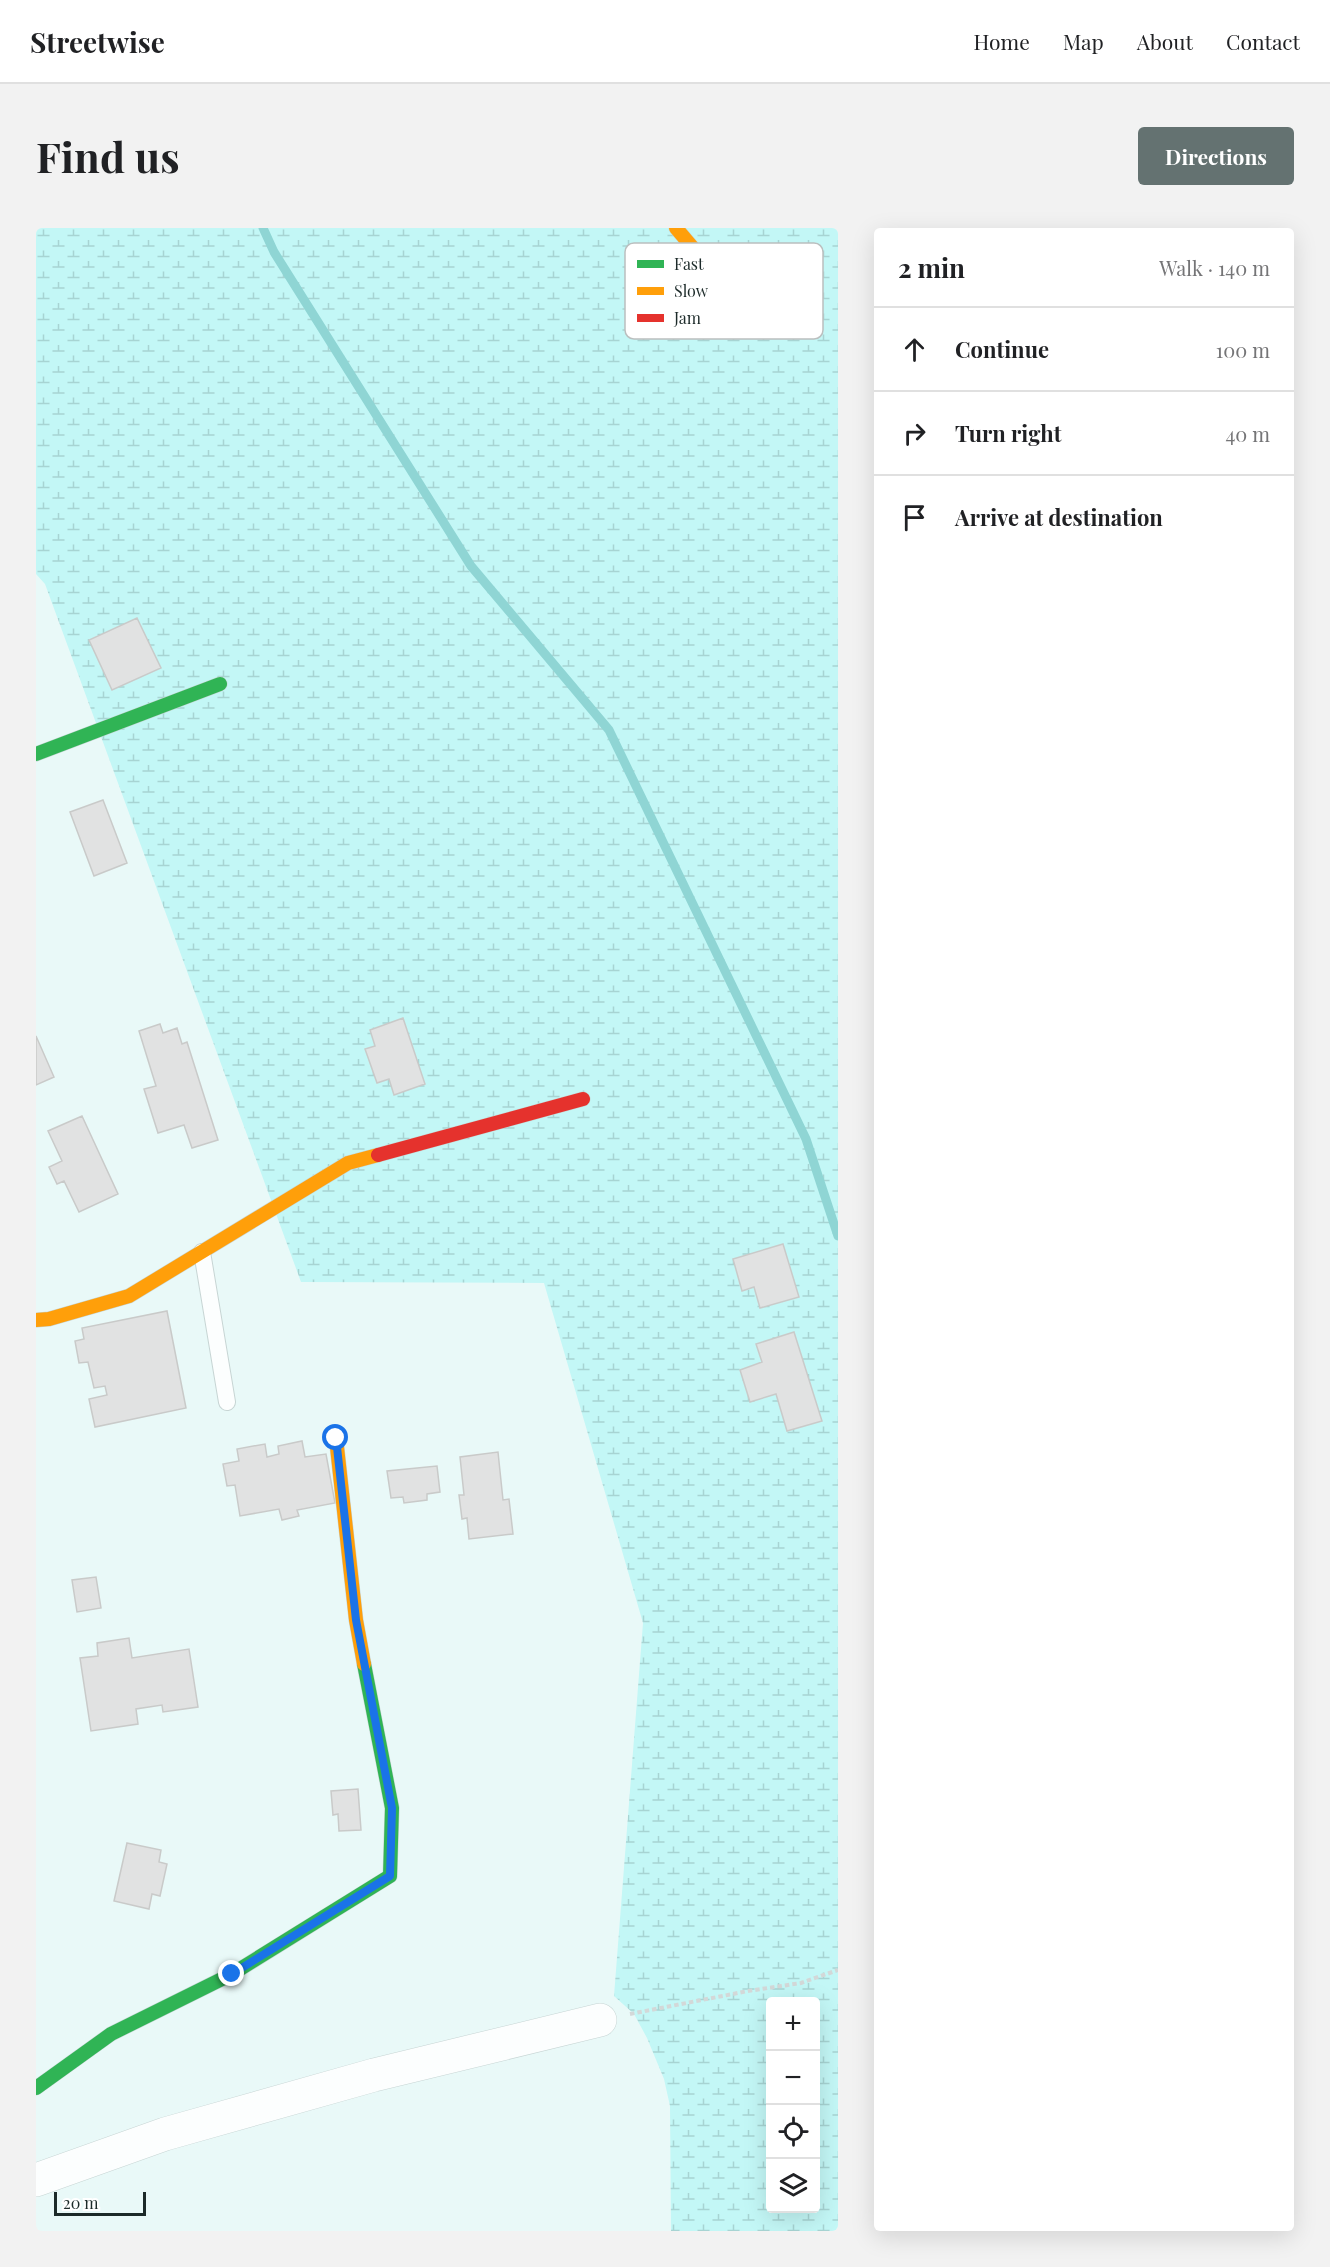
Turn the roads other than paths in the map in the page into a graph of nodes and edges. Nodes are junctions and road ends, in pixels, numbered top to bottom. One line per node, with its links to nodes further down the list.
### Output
1 (676, 228): 2 (street)
2 (689, 243)
3 (220, 684): 4 (street)
4 (36, 754)
5 (583, 1099): 6 (street)
6 (202, 1252): 7 (street); 8 (lane)
7 (36, 1320)
8 (227, 1402)
9 (336, 1438): 11 (street)
10 (600, 2020): 12 (street)
11 (36, 2088)
12 (36, 2180)

